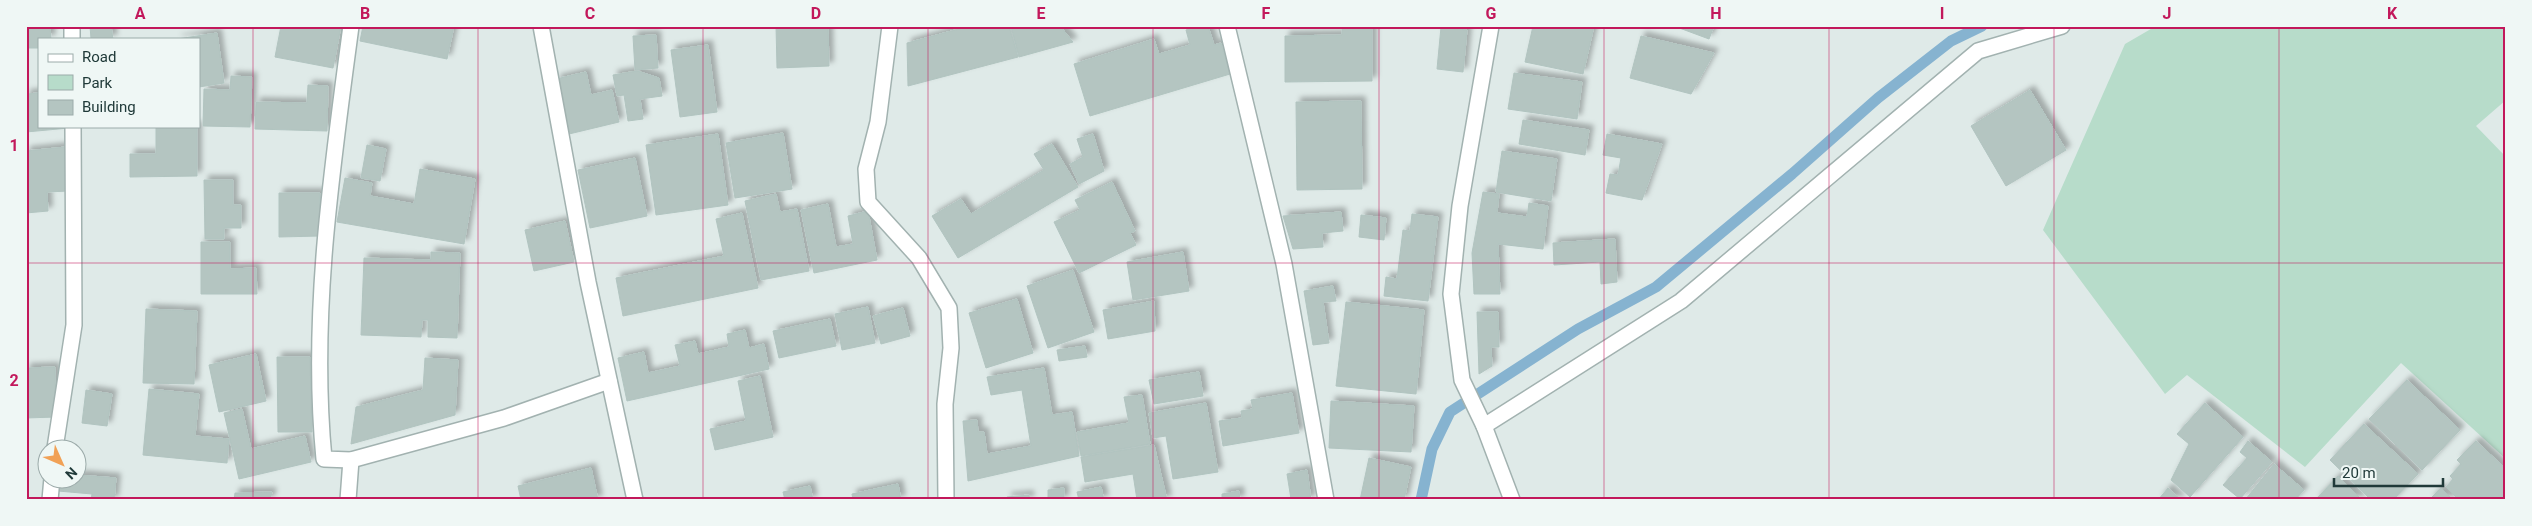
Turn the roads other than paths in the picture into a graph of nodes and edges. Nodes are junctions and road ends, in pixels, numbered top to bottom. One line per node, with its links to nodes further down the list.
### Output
1 (351, 26): 11 (street)
2 (541, 26): 8 (street)
3 (890, 26): 14 (street)
4 (1226, 26): 15 (street)
5 (1491, 26): 9 (street)
6 (2062, 26): 9 (street)
7 (73, 128): 10 (street)
8 (609, 381): 11 (street); 13 (street)
9 (1484, 426): 16 (street)
10 (57, 438)
11 (351, 460): 12 (street)
12 (348, 500)
13 (635, 500)
14 (946, 500)
15 (1326, 500)
16 (1512, 500)

